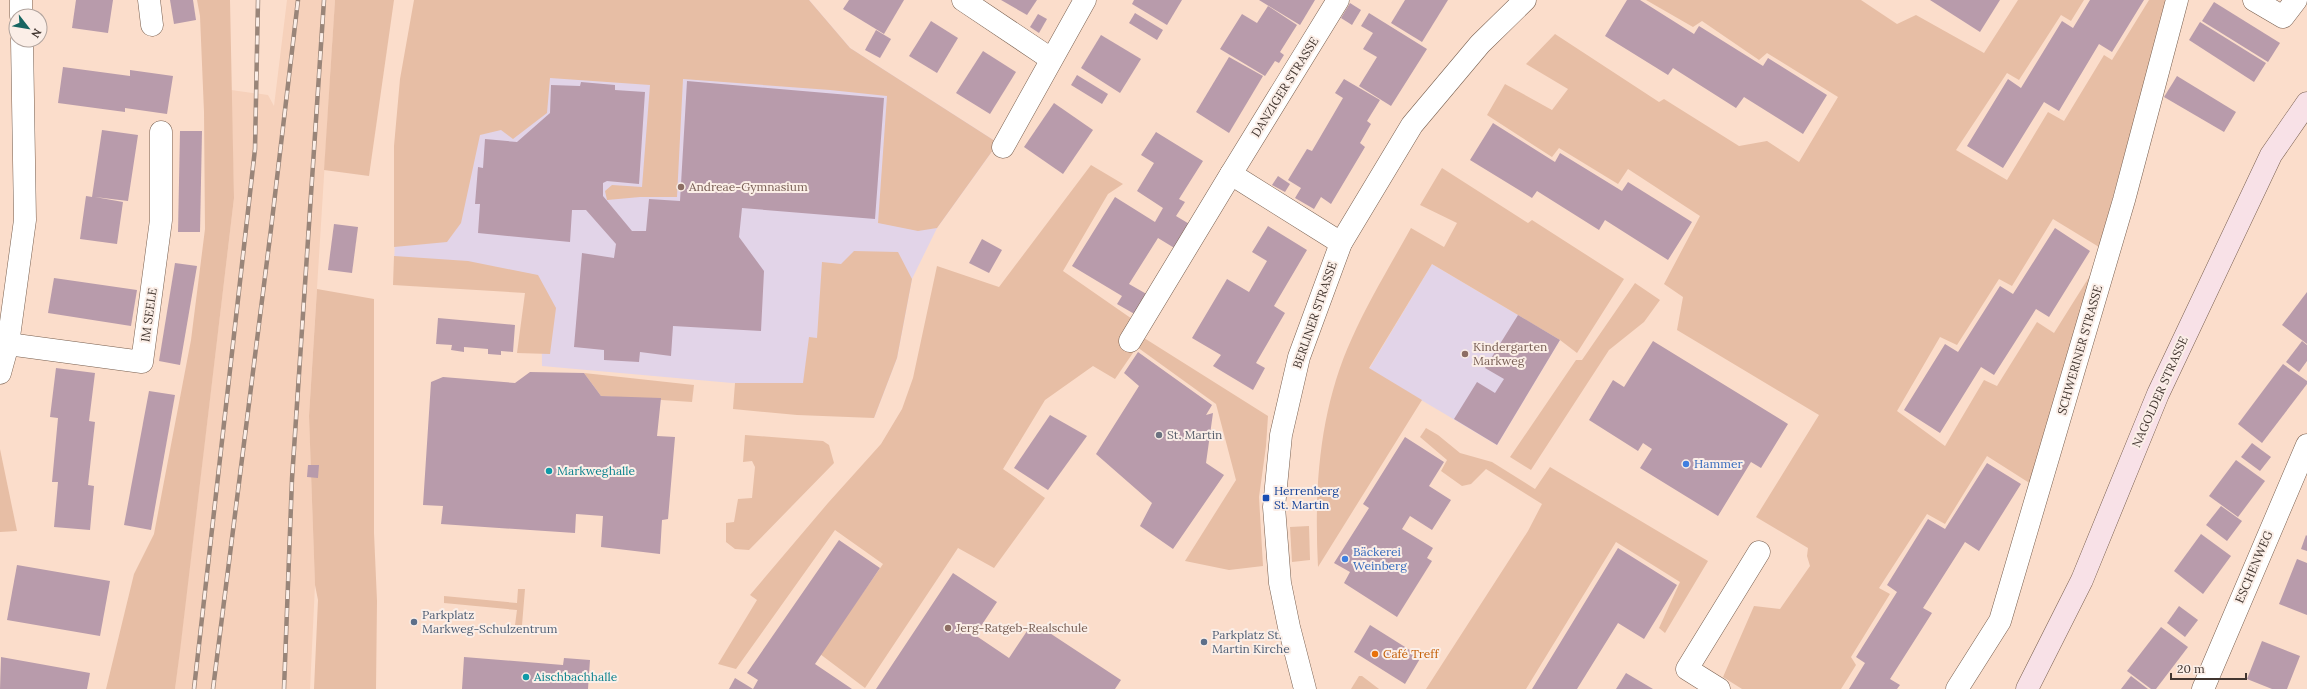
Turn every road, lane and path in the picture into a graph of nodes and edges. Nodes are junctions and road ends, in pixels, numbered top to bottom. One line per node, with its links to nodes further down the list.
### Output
1 (149, 0): 9 (street)
2 (963, 0): 11 (street)
3 (1085, 0): 11 (street)
4 (1338, 0): 15 (street, DANZIGER STRASSE)
5 (1525, 0): 16 (street, BERLINER STRASSE)
6 (2177, 0): 24 (street, SCHWERINER STRASSE)
7 (2254, 0): 8 (street)
8 (2296, 0)
9 (152, 25)
10 (22, 48): 18 (street)
11 (1051, 58): 14 (street)
12 (2307, 103): 25 (main road, NAGOLDER STRASSE)
13 (161, 132): 18 (street, IM SEELE)
14 (1003, 147)
15 (1231, 174): 16 (street); 17 (street, DANZIGER STRASSE)
16 (1341, 243): 22 (street, BERLINER STRASSE)
17 (1130, 342)
18 (8, 344): 19 (street)
19 (0, 373)
20 (2307, 445): 26 (street, ESCHENWEG)
21 (1759, 552): 23 (street)
22 (1305, 689)
23 (1719, 689)
24 (1958, 689)
25 (2027, 689)
26 (2203, 689)

